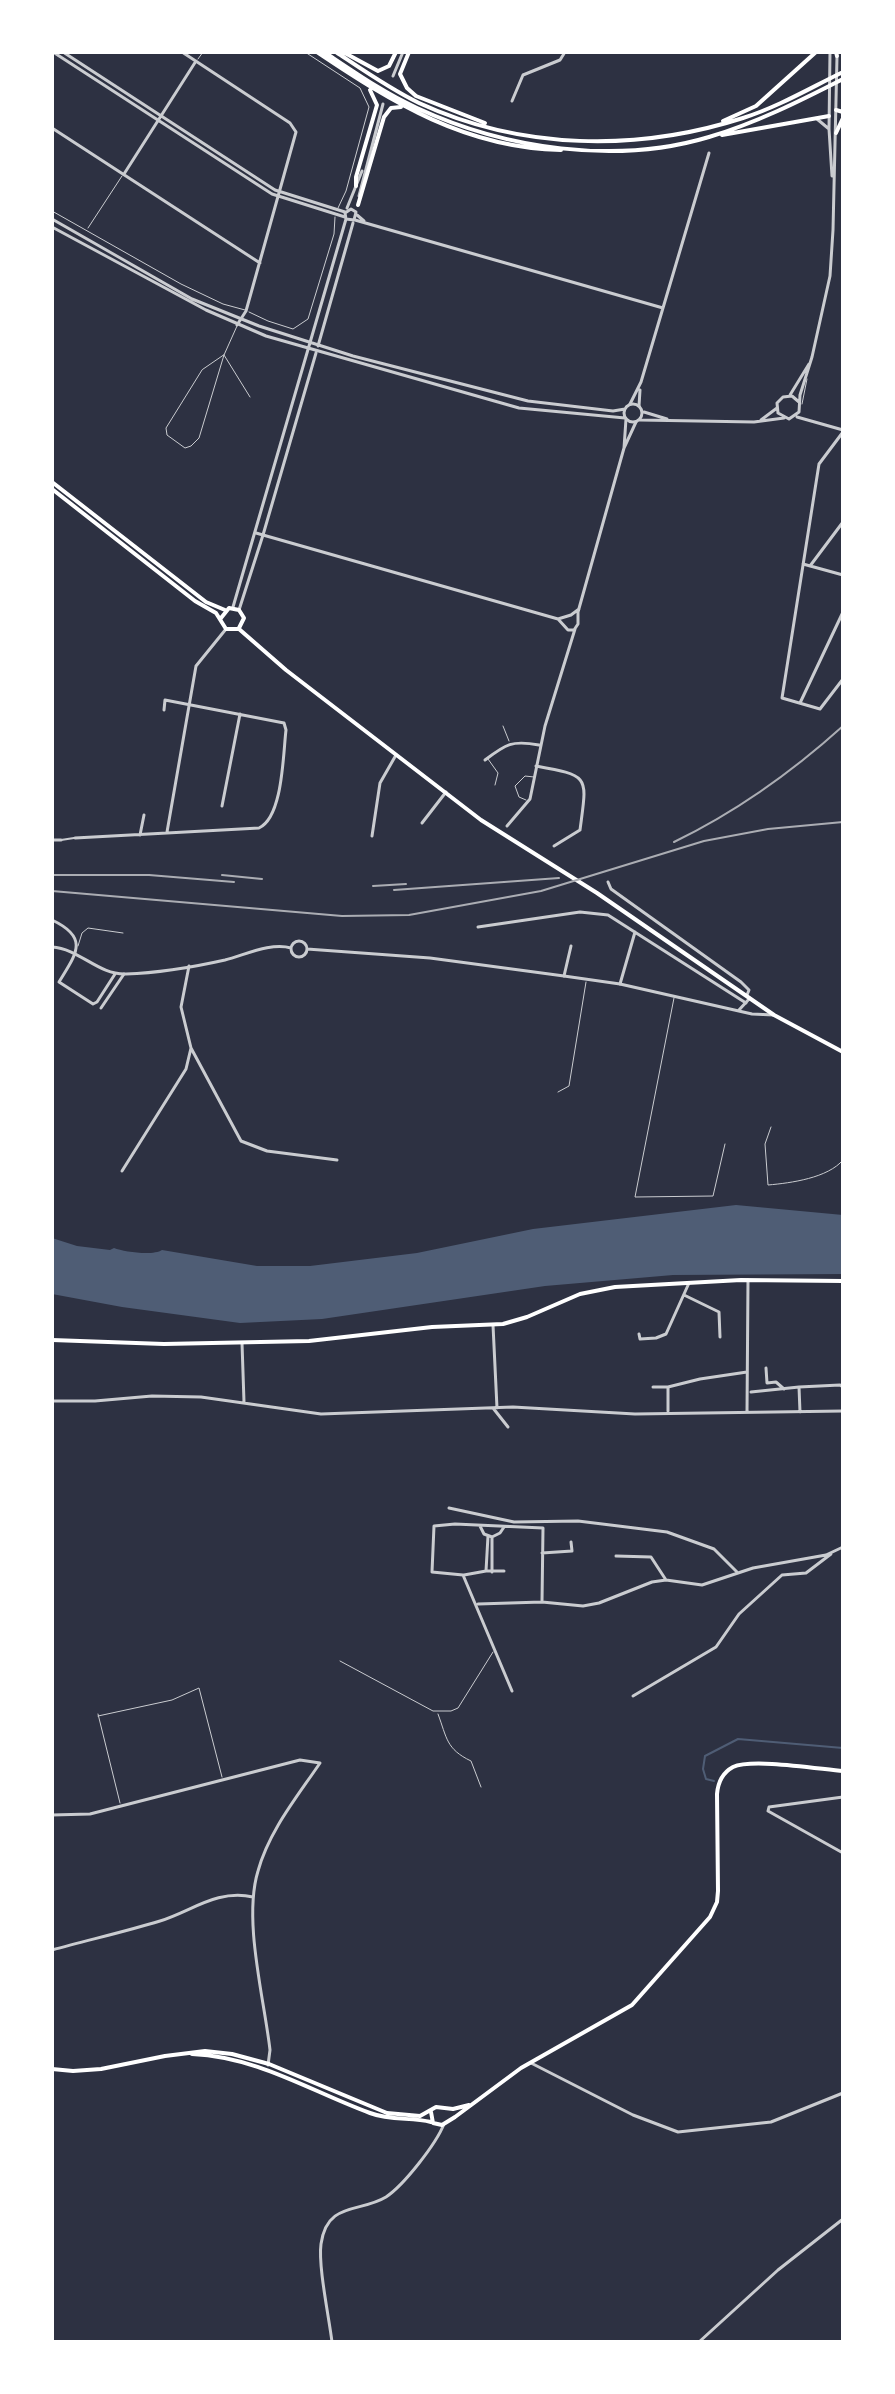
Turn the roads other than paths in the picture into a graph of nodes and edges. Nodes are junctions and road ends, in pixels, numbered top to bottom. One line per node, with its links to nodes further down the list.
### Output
1 (53, 52): 27 (street)
2 (63, 52): 27 (street)
3 (182, 52): 16 (street)
4 (203, 52): 16 (lane)
5 (305, 52): 44 (lane)
6 (317, 52): 20 (main road)
7 (324, 52): 35 (main road)
8 (336, 52): 32 (main road)
9 (343, 52): 10 (main road)
10 (396, 52)
11 (403, 52): 18 (street)
12 (409, 52): 32 (main road)
13 (565, 52): 21 (street)
14 (816, 52): 30 (main road)
15 (835, 54): 24 (street); 26 (street)
16 (196, 61): 27 (street); 41 (street)
17 (843, 72): 30 (main road)
18 (393, 76)
19 (843, 79): 34 (main road)
20 (359, 81): 23 (main road); 39 (main road)
21 (512, 101)
22 (383, 104): 37 (street)
23 (407, 109): 35 (main road); 42 (main road)
24 (836, 110): 25 (main road); 26 (street); 33 (street)
25 (843, 115): 33 (main road)
26 (829, 116): 28 (main road); 31 (street)
27 (159, 118): 38 (street); 41 (street)
28 (817, 119): 31 (street); 34 (main road)
29 (52, 128): 38 (street)
30 (704, 129): 32 (main road)
31 (829, 129): 40 (street)
32 (514, 133)
33 (836, 133): 40 (street)
34 (708, 138): 35 (main road)
35 (587, 150)
36 (709, 153): 51 (street)
37 (365, 163): 39 (street); 42 (street)
38 (124, 174): 49 (lane); 50 (street)
39 (356, 186): 45 (street)
40 (833, 187): 60 (street)
41 (279, 195): 44 (street); 50 (street)
42 (358, 205): 46 (street)
43 (52, 211): 49 (lane)
44 (336, 212): 45 (street); 52 (lane)
45 (346, 215): 46 (street); 46 (street); 55 (street)
46 (356, 217): 51 (street); 56 (street)
47 (52, 219): 53 (street)
48 (52, 227): 54 (street)
49 (86, 231): 52 (lane)
50 (260, 263): 52 (street)
51 (663, 308): 61 (street)
52 (246, 311): 53 (street)
53 (242, 319): 54 (street); 55 (street)
54 (237, 325): 57 (street); 59 (lane)
55 (310, 342): 56 (street); 57 (street)
56 (318, 345): 58 (street); 68 (street)
57 (308, 348): 58 (street); 82 (street)
58 (316, 351): 71 (street); 83 (street)
59 (224, 355): 59 (lane); 63 (lane)
60 (812, 357): 62 (street); 66 (street)
61 (641, 382): 64 (street); 65 (street)
62 (790, 396): 66 (street); 67 (street)
63 (250, 397)
64 (630, 404): 65 (street); 68 (street)
65 (639, 406): 69 (street)
66 (800, 406): 70 (street); 74 (street)
67 (777, 408): 72 (street); 76 (street)
68 (625, 409): 71 (street)
69 (642, 412): 73 (street); 75 (street)
70 (795, 417): 72 (street); 74 (street)
71 (625, 418): 75 (street); 78 (street)
72 (784, 418): 76 (street)
73 (671, 420): 75 (street); 76 (street)
74 (809, 420): 77 (street)
75 (638, 421): 78 (street)
76 (757, 421)
77 (843, 431): 84 (street)
78 (624, 448): 88 (street)
79 (52, 482): 89 (main road)
80 (52, 489): 92 (main road)
81 (843, 522): 85 (street)
82 (256, 533): 83 (street); 87 (street)
83 (263, 535): 87 (street); 94 (street)
84 (803, 564): 85 (street); 101 (street)
85 (810, 566): 86 (street)
86 (843, 575)
87 (236, 609): 89 (main road); 97 (main road)
88 (579, 609): 91 (street); 93 (street)
89 (225, 610): 92 (main road)
90 (843, 612): 101 (street)
91 (571, 615): 93 (street); 94 (street)
92 (221, 618): 96 (main road)
93 (577, 619): 95 (street)
94 (563, 621): 98 (street)
95 (576, 628): 98 (street); 99 (street)
96 (226, 629): 97 (main road); 102 (street)
97 (239, 629): 108 (main road)
98 (565, 629): 99 (street)
99 (570, 641): 107 (street)
100 (843, 679): 101 (street)
101 (800, 703)
102 (190, 705): 103 (street); 104 (street); 120 (street)
103 (164, 710)
104 (240, 714): 115 (street); 120 (street)
105 (503, 726): 106 (lane)
106 (510, 744): 107 (street); 109 (street)
107 (540, 745): 110 (street)
108 (396, 755): 113 (main road); 122 (street)
109 (486, 759): 112 (lane)
110 (536, 766): 111 (street); 127 (street)
111 (534, 777): 114 (street); 114 (lane)
112 (495, 785)
113 (446, 792): 117 (street); 119 (main road)
114 (528, 801): 118 (street)
115 (222, 806)
116 (144, 815): 121 (street)
117 (422, 823)
118 (507, 826): 119 (street); 123 (street)
119 (496, 830): 123 (main road)
120 (167, 833): 121 (street)
121 (140, 835): 124 (street)
122 (372, 836)
123 (507, 837): 148 (main road)
124 (75, 838): 126 (street)
125 (52, 840): 126 (street)
126 (61, 840)
127 (554, 846)
128 (608, 882): 148 (street)
129 (52, 920): 133 (street)
130 (478, 927): 131 (street)
131 (635, 932): 146 (street); 149 (street)
132 (123, 933): 133 (lane)
133 (78, 946): 138 (street)
134 (571, 946): 142 (street)
135 (52, 947): 138 (street)
136 (291, 948): 137 (street); 137 (street); 139 (street)
137 (307, 949): 142 (street)
138 (77, 953): 140 (street); 145 (street)
139 (189, 966): 141 (street); 155 (street)
140 (115, 974): 141 (street); 145 (street)
141 (124, 974): 151 (street)
142 (564, 976): 143 (street)
143 (587, 979): 146 (street); 157 (lane)
144 (52, 981): 145 (street)
145 (59, 982)
146 (620, 984): 147 (street)
147 (674, 996): 152 (street); 159 (lane)
148 (748, 997): 149 (street); 150 (main road)
149 (746, 1003): 152 (street)
150 (759, 1004): 153 (street); 154 (main road)
151 (101, 1008)
152 (739, 1010): 153 (street)
153 (746, 1012): 154 (street)
154 (774, 1015): 156 (main road)
155 (191, 1048): 160 (street); 162 (street)
156 (843, 1052)
157 (558, 1092)
158 (771, 1127): 161 (lane)
159 (725, 1144)
160 (337, 1160)
161 (843, 1160)
162 (122, 1171)
163 (748, 1280): 164 (main road); 165 (main road); 173 (street)
164 (843, 1281)
165 (689, 1283): 166 (street); 167 (main road)
166 (684, 1295): 168 (street); 169 (street)
167 (493, 1325): 171 (main road); 182 (street)
168 (639, 1334)
169 (720, 1337)
170 (52, 1340): 171 (main road)
171 (242, 1343): 181 (street)
172 (766, 1368): 178 (street)
173 (747, 1372): 175 (street); 184 (street)
174 (653, 1387): 175 (street)
175 (668, 1387): 186 (street)
176 (799, 1387): 177 (street); 178 (street); 185 (street)
177 (843, 1387)
178 (784, 1389): 179 (street)
179 (751, 1392)
180 (52, 1401): 181 (street)
181 (244, 1402): 182 (street)
182 (495, 1408): 186 (street); 187 (street)
183 (843, 1411): 185 (street)
184 (747, 1412): 185 (street); 186 (street)
185 (800, 1412)
186 (668, 1413)
187 (508, 1427)
188 (449, 1508): 200 (street)
189 (480, 1526): 190 (street); 191 (street); 201 (street)
190 (504, 1527): 191 (street); 195 (street)
191 (490, 1536): 198 (street)
192 (571, 1542): 195 (street)
193 (843, 1547): 194 (street)
194 (834, 1552): 197 (street); 202 (street)
195 (542, 1553): 204 (street)
196 (616, 1556): 203 (street)
197 (778, 1563): 200 (street); 202 (street)
198 (489, 1571): 199 (street); 201 (street)
199 (504, 1571)
200 (738, 1573): 203 (street)
201 (463, 1575): 205 (street)
202 (782, 1575): 209 (street)
203 (666, 1580): 204 (street)
204 (542, 1602): 205 (street)
205 (476, 1604): 206 (street)
206 (495, 1648): 208 (street); 210 (lane)
207 (340, 1661): 210 (lane)
208 (512, 1691)
209 (633, 1696)
210 (437, 1712): 213 (lane)
211 (843, 1771): 220 (main road)
212 (223, 1779): 215 (street); 215 (lane); 218 (street)
213 (481, 1787)
214 (843, 1797): 217 (street)
215 (120, 1806): 216 (street)
216 (52, 1815)
217 (843, 1853)
218 (253, 1897): 219 (street); 221 (street)
219 (52, 1950)
220 (531, 2063): 223 (street); 224 (main road)
221 (268, 2066): 222 (main road); 226 (main road); 227 (main road)
222 (52, 2069)
223 (843, 2093)
224 (478, 2100): 225 (main road); 228 (main road)
225 (445, 2110): 226 (main road); 228 (main road)
226 (431, 2112): 227 (main road)
227 (433, 2123): 228 (main road); 229 (street)
228 (445, 2123): 229 (street)
229 (433, 2141): 231 (street)
230 (843, 2219): 232 (street)
231 (332, 2342)
232 (699, 2342)

